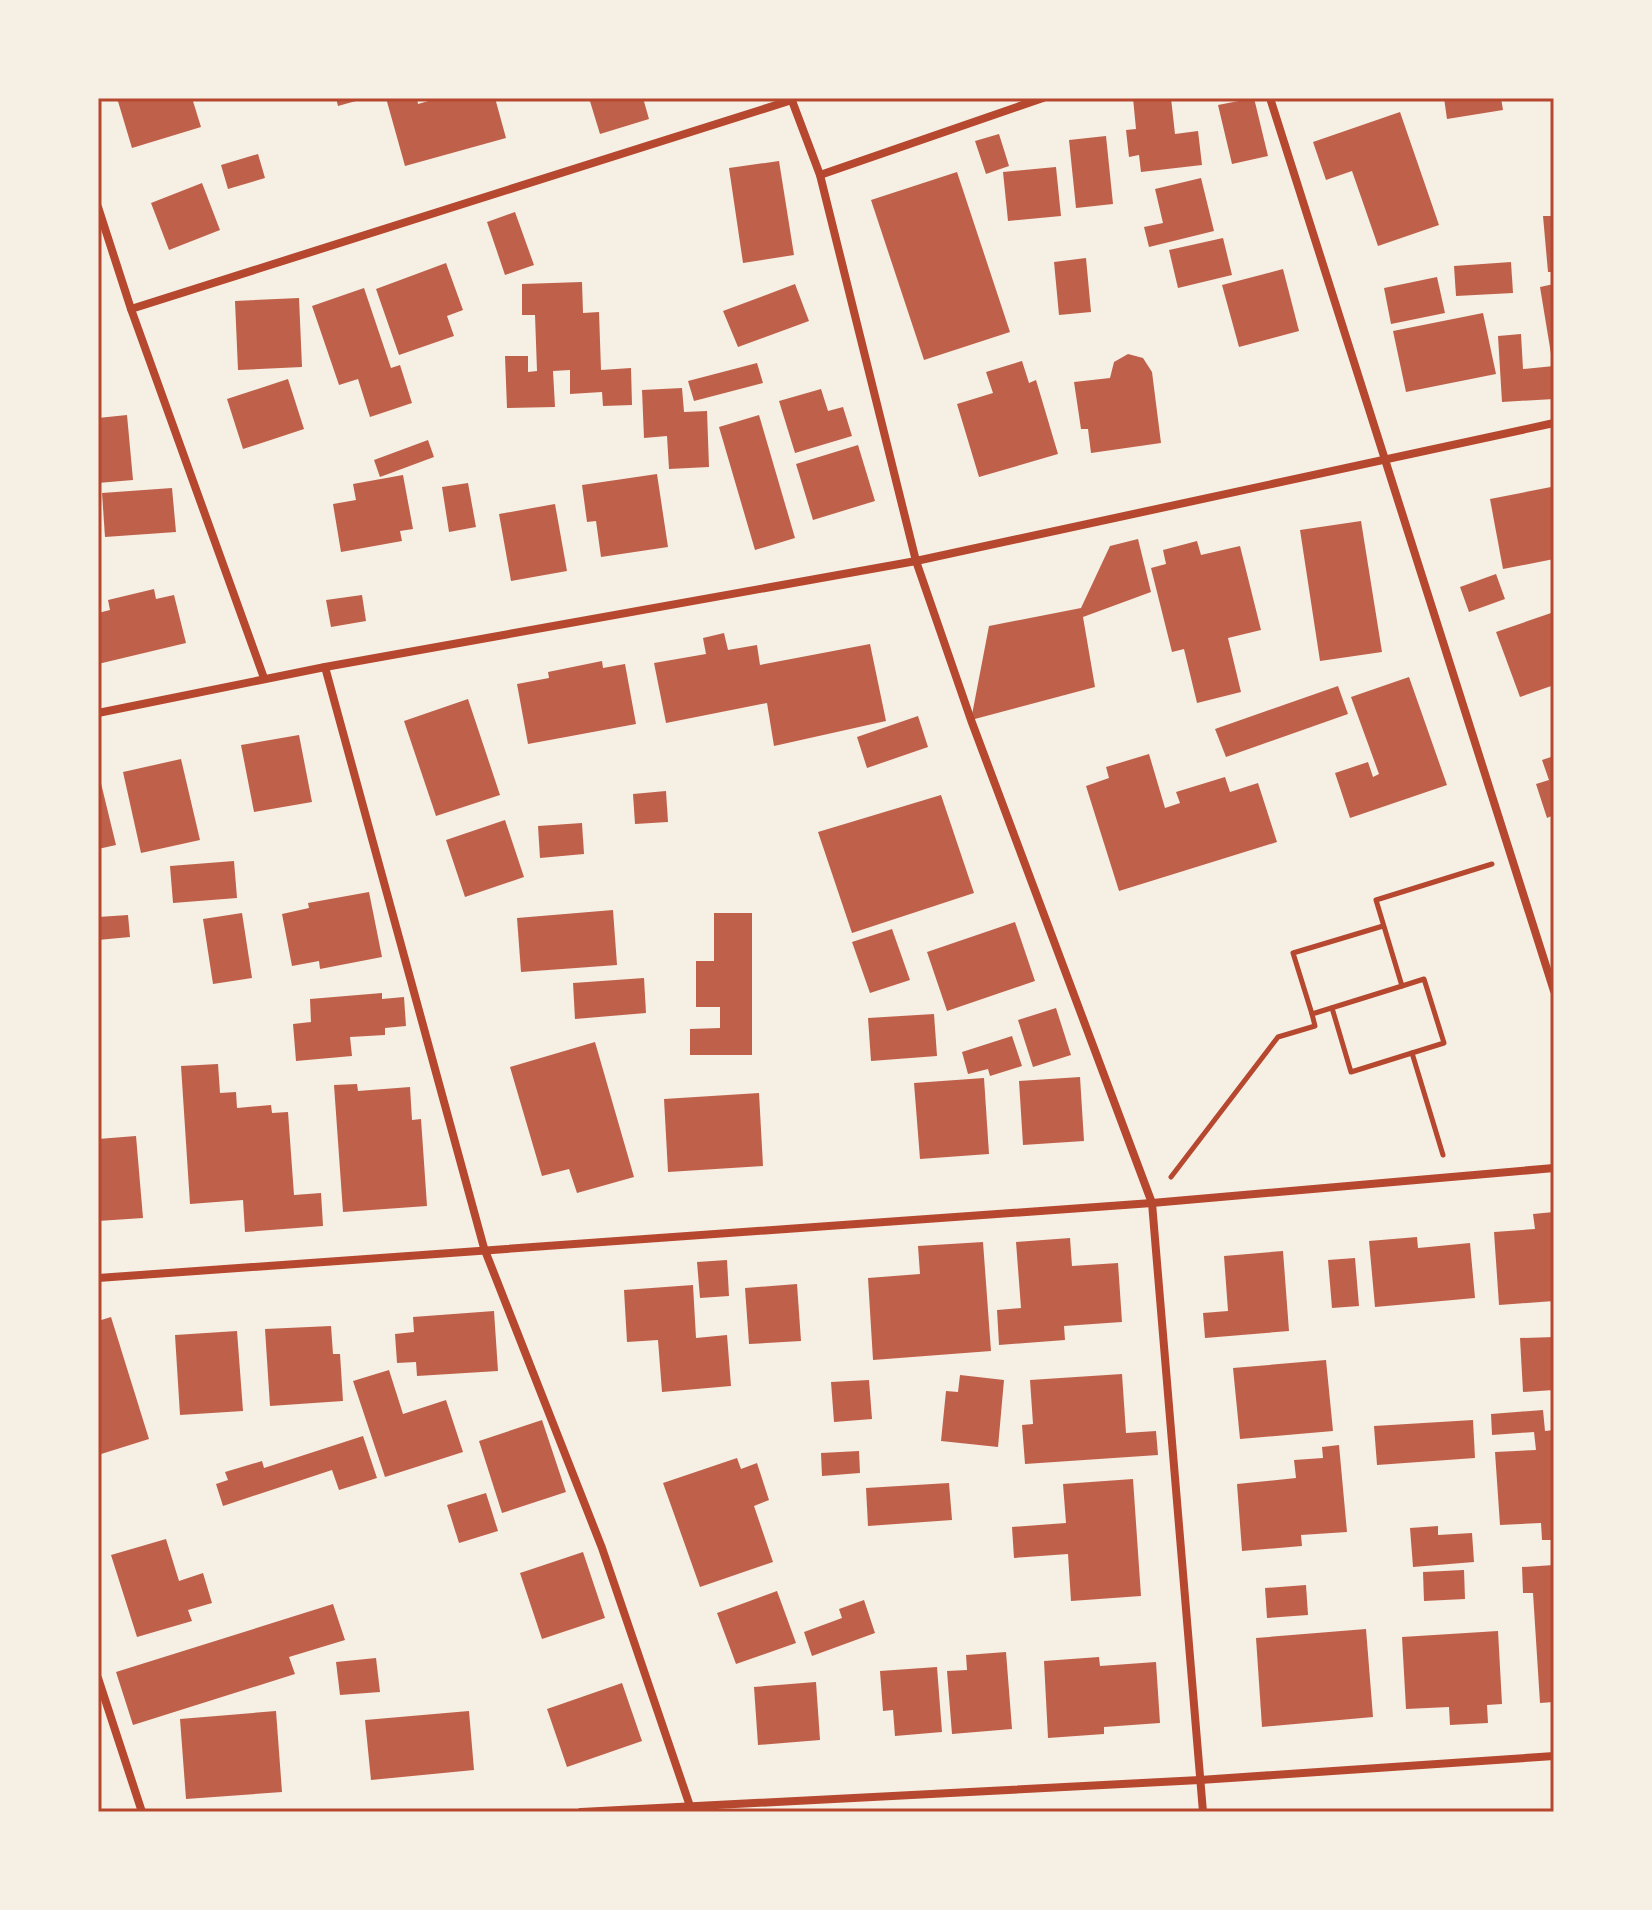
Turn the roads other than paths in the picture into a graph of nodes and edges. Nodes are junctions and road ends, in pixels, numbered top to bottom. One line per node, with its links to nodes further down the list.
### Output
1 (1043, 98): 4 (street)
2 (1270, 98): 8 (street)
3 (792, 99): 4 (street); 6 (street)
4 (820, 175): 9 (street)
5 (98, 207): 6 (street)
6 (131, 309): 11 (street)
7 (1554, 423): 8 (street)
8 (1384, 458): 9 (street); 13 (street)
9 (916, 561): 10 (street); 15 (street)
10 (325, 667): 11 (street); 16 (street)
11 (264, 678): 12 (street)
12 (98, 713)
13 (1554, 991)
14 (1554, 1168): 15 (street)
15 (1152, 1203): 16 (street); 20 (street)
16 (484, 1248): 17 (street); 21 (street)
17 (98, 1278)
18 (98, 1678): 22 (street)
19 (1554, 1756): 20 (street)
20 (1200, 1780): 21 (street); 24 (street)
21 (692, 1809): 23 (street)
22 (142, 1812)
23 (581, 1812)
24 (1203, 1812)

